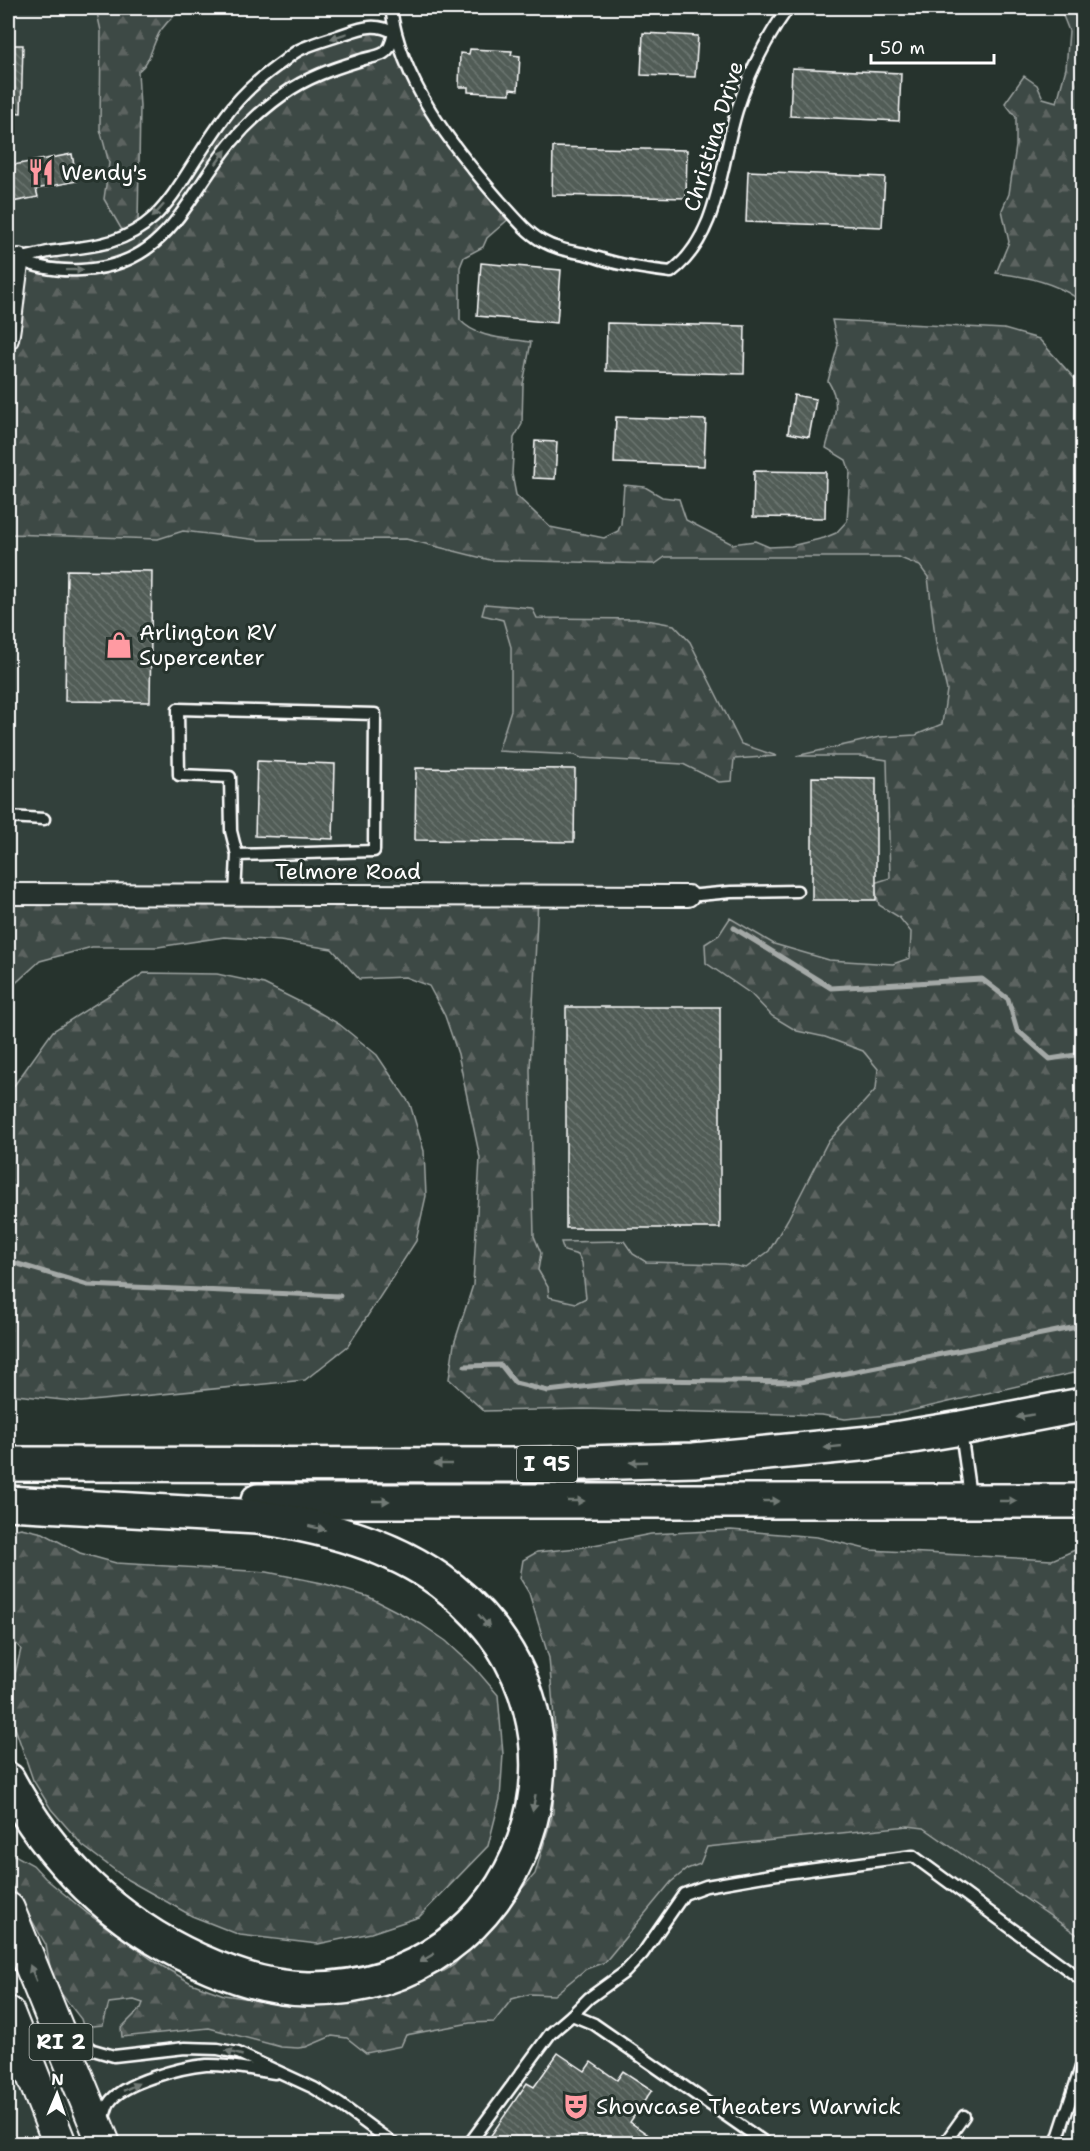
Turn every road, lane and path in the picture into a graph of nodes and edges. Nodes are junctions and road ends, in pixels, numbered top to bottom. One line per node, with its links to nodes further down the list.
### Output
1 (391, 8): 3 (lane)
2 (788, 8): 3 (lane, Christina Drive)
3 (394, 33): 4 (lane, one-way to 4); 4 (lane, one-way to 3)
4 (13, 259): 5 (street)
5 (8, 339)
6 (8, 817): 7 (lane)
7 (44, 819)
8 (237, 855): 8 (lane); 11 (lane)
9 (797, 891): 12 (lane)
10 (8, 894): 11 (street, Telmore Road)
11 (235, 895): 12 (street, Telmore Road)
12 (688, 896)
13 (1083, 1405): 14 (highway, I 95, one-way to 14)
14 (961, 1428): 15 (highway, I 95, one-way to 15); 16 (lane)
15 (8, 1464)
16 (971, 1501): 17 (highway, I 95, one-way to 17); 18 (highway, I 95, one-way to 16)
17 (1083, 1501)
18 (8, 1502): 19 (highway, one-way to 19)
19 (8, 1780)
20 (8, 1909): 24 (main road, RI 2, one-way to 20)
21 (1083, 1980): 23 (lane)
22 (8, 2013): 29 (main road, RI 2)
23 (572, 2015): 31 (lane); 32 (lane)
24 (52, 2020): 26 (lane, one-way to 24); 28 (main road, RI 2)
25 (1083, 2064): 34 (lane)
26 (288, 2075): 28 (lane, one-way to 26); 30 (lane)
27 (964, 2116): 33 (lane)
28 (101, 2138)
29 (60, 2144)
30 (394, 2144)
31 (469, 2144)
32 (767, 2144)
33 (944, 2144)
34 (1056, 2144)

